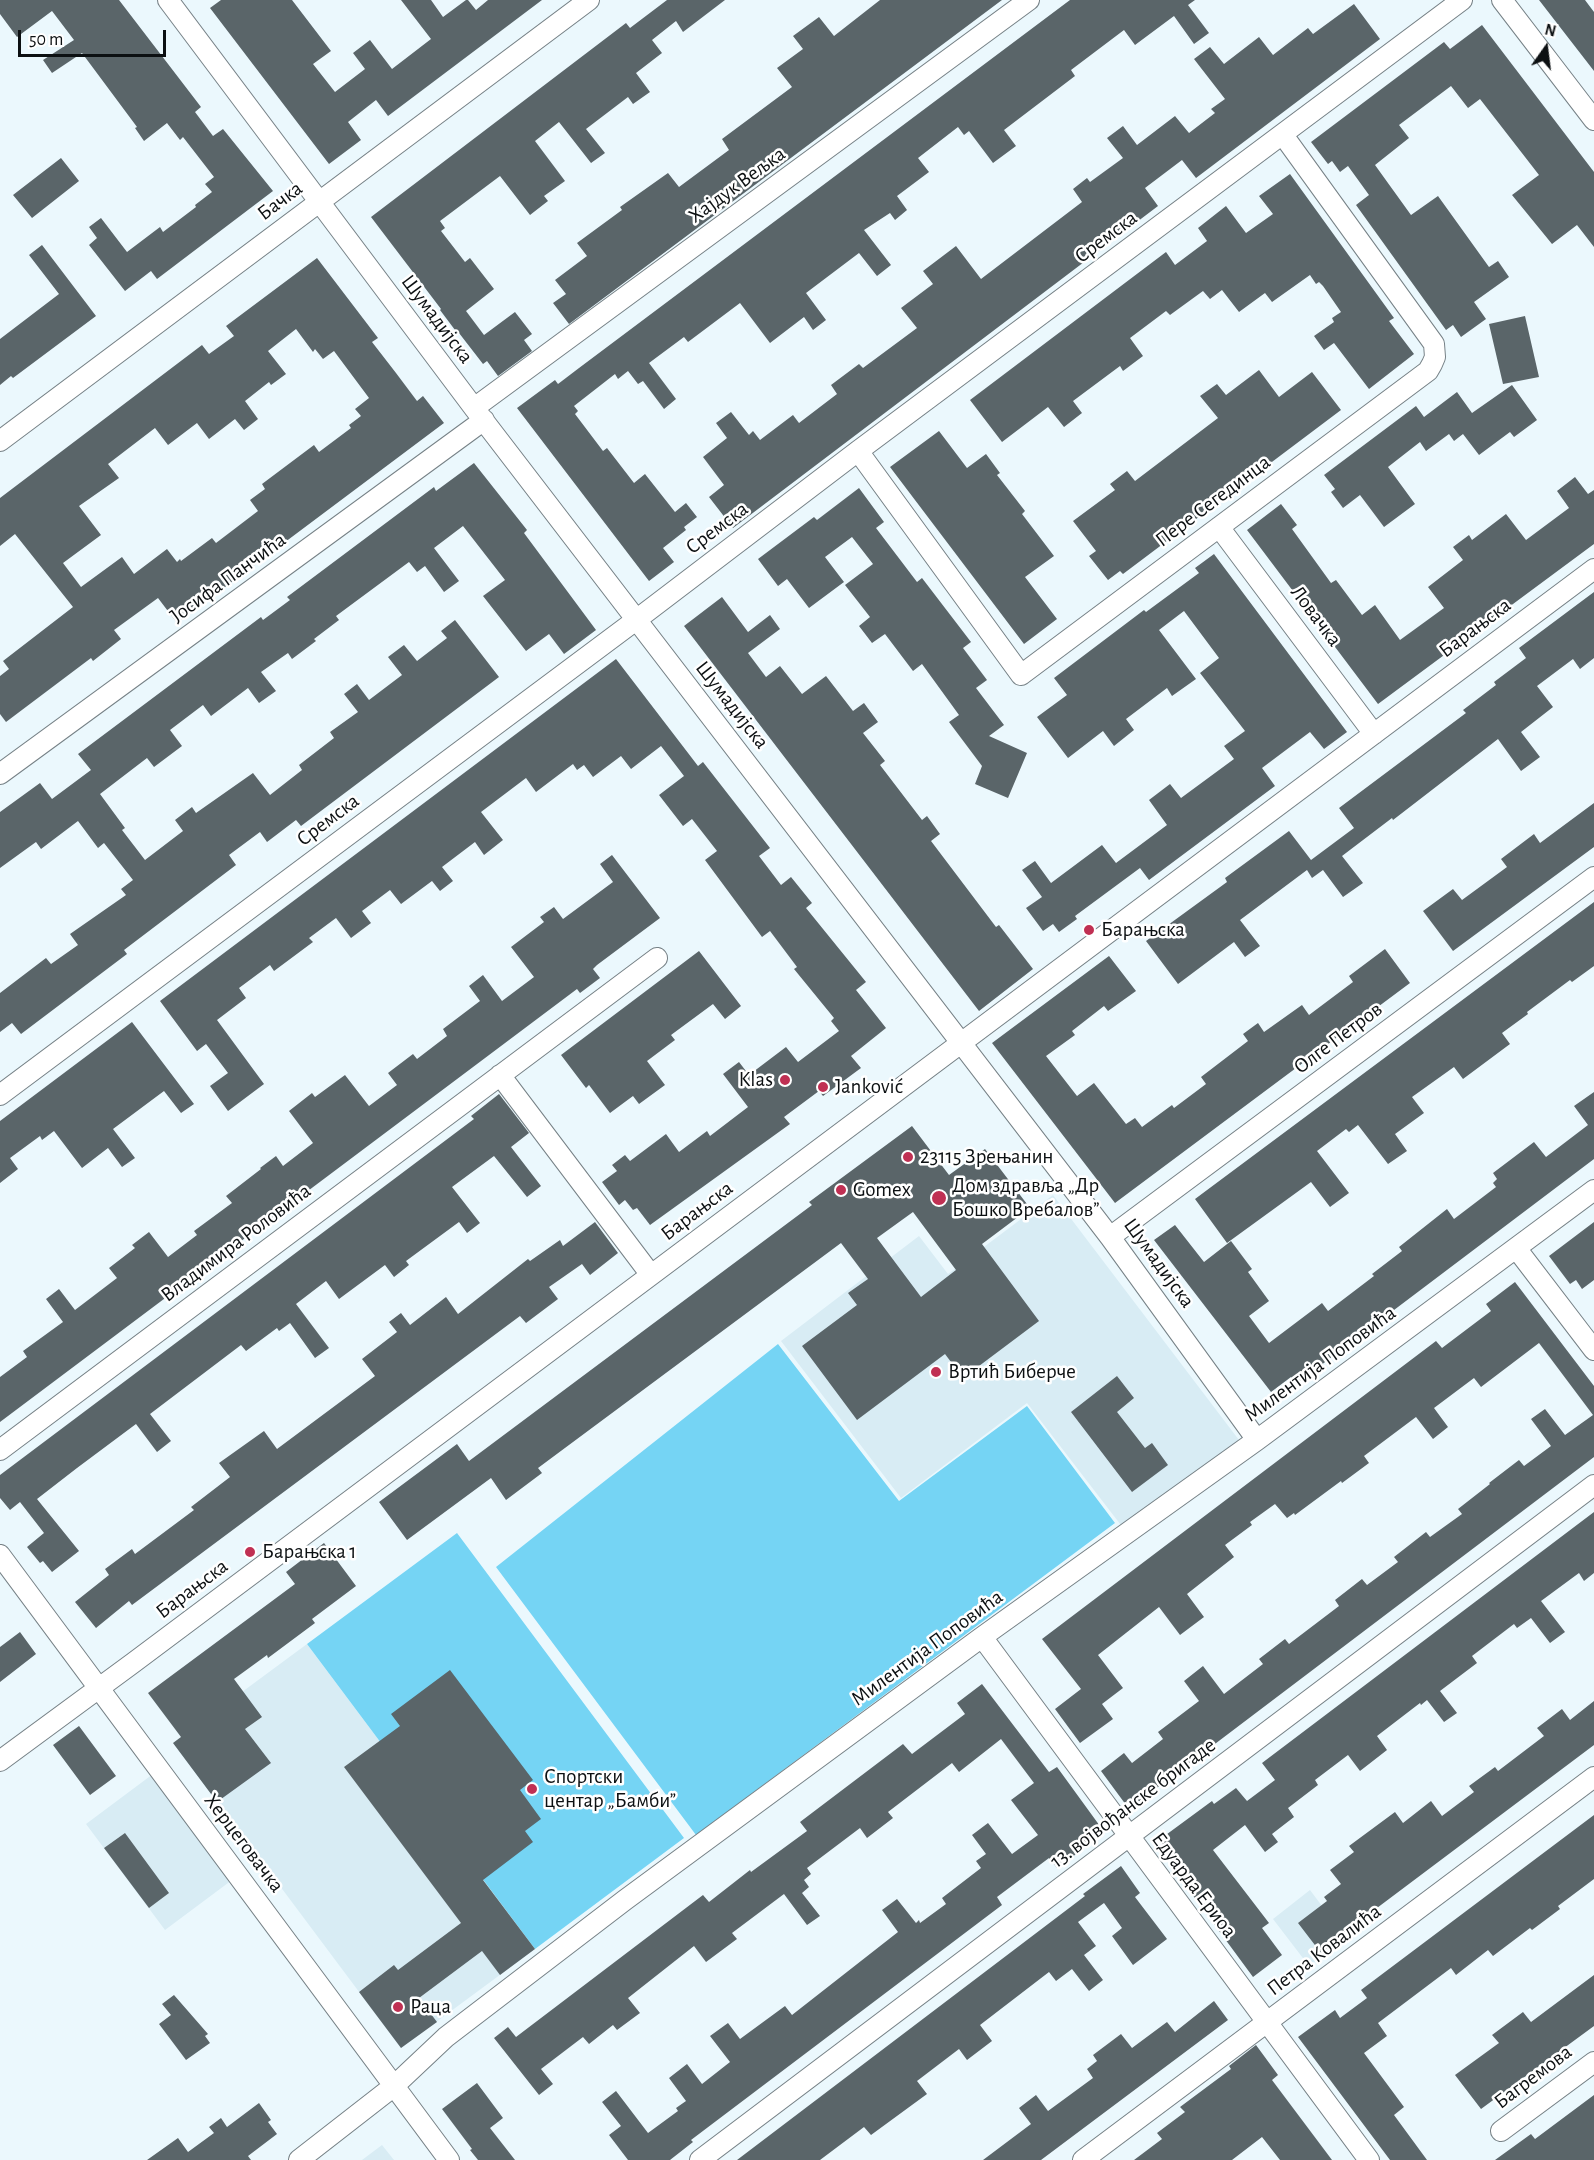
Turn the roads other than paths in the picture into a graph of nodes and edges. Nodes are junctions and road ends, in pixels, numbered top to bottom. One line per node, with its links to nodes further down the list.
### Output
1 (168, 0): 8 (street, Шумадијска)
2 (589, 0): 8 (street, Бачка)
3 (1029, 0): 9 (street, Хајдук Вељка)
4 (1462, 0): 7 (street, Сремска)
5 (1502, 0): 6 (street)
6 (1594, 120)
7 (1283, 135): 11 (street, Сремска); 12 (street, Пере Сегединца)
8 (320, 202): 9 (street, Шумадијска); 10 (street, Бачка)
9 (479, 414): 14 (street, Шумадијска); 16 (street, Јосифа Панчића)
10 (0, 441)
11 (858, 451): 12 (street, Пере Сегединца); 14 (street, Сремска)
12 (1219, 527): 15 (street, Ловачка)
13 (1594, 569): 15 (street, Барањска)
14 (636, 620): 19 (street, Шумадијска); 21 (street, Сремска)
15 (1374, 734): 19 (street, Барањска)
16 (0, 774)
17 (1594, 877): 23 (street, Олге Петров)
18 (657, 958): 20 (street, Владимира Роловића)
19 (962, 1043): 23 (street, Шумадијска); 25 (street, Барањска)
20 (500, 1075): 25 (street); 28 (street, Владимира Роловића)
21 (0, 1095)
22 (1594, 1190): 24 (street, Милентија Поповића)
23 (1110, 1237): 27 (street, Шумадијска)
24 (1516, 1248): 26 (street); 27 (street, Милентија Поповића)
25 (651, 1275): 32 (street, Барањска)
26 (1594, 1350)
27 (1257, 1440): 31 (street, Милентија Поповића)
28 (0, 1450)
29 (1594, 1485): 35 (street, 13. војвођанске бригаде)
30 (0, 1555): 32 (street, Херцеговачка)
31 (982, 1637): 35 (street, Едуарда Ериоа); 38 (street, Милентија Поповића)
32 (99, 1688): 33 (street, Барањска); 38 (street, Херцеговачка)
33 (0, 1761)
34 (1594, 1777): 36 (street, Петра Ковалића)
35 (1128, 1836): 36 (street, Едуарда Ериоа); 42 (street, 13. војвођанске бригаде)
36 (1267, 2023): 43 (street, Петра Ковалића); 44 (street, Едуарда Ериоа)
37 (1594, 2062): 39 (street, Багремова)
38 (394, 2086): 40 (street, Милентија Поповића); 41 (street, Херцеговачка)
39 (1501, 2131)
40 (298, 2160)
41 (449, 2160)
42 (700, 2160)
43 (1083, 2160)
44 (1369, 2160)

